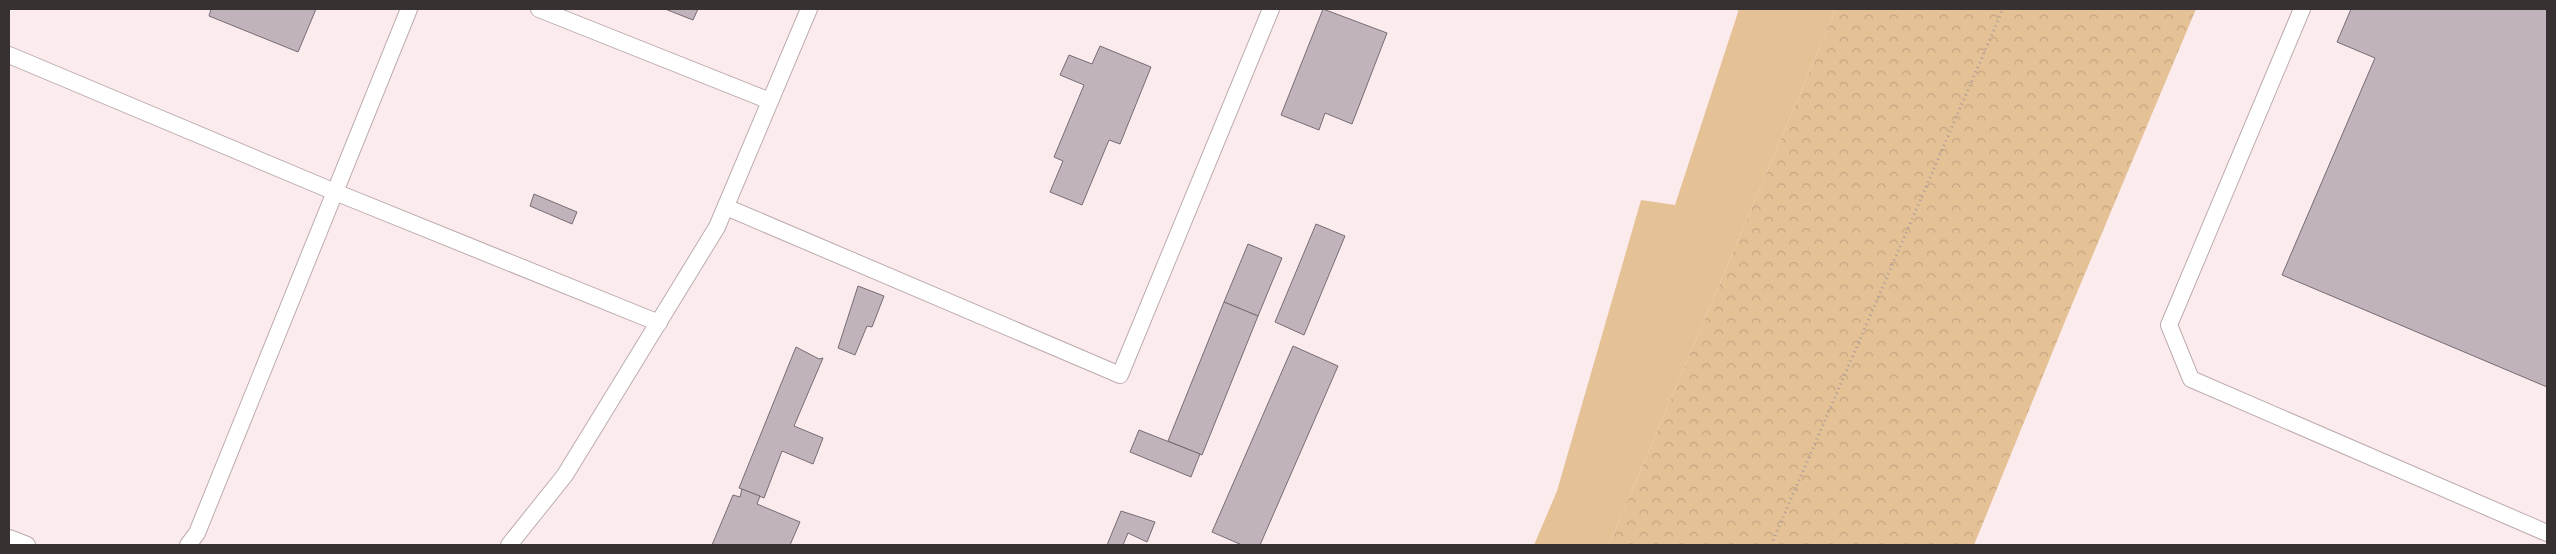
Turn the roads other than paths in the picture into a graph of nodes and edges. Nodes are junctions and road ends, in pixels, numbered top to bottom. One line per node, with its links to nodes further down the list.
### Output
1 (409, 9): 8 (lane)
2 (539, 9): 7 (lane)
3 (809, 9): 7 (lane)
4 (1271, 9): 9 (lane)
5 (2302, 9): 11 (lane)
6 (9, 55): 8 (lane)
7 (770, 101): 9 (lane)
8 (335, 192): 10 (lane); 13 (lane)
9 (726, 207): 10 (lane)
10 (658, 323): 15 (lane)
11 (2547, 533)
12 (9, 538): 14 (lane)
13 (193, 541)
14 (26, 545)
15 (508, 545)

